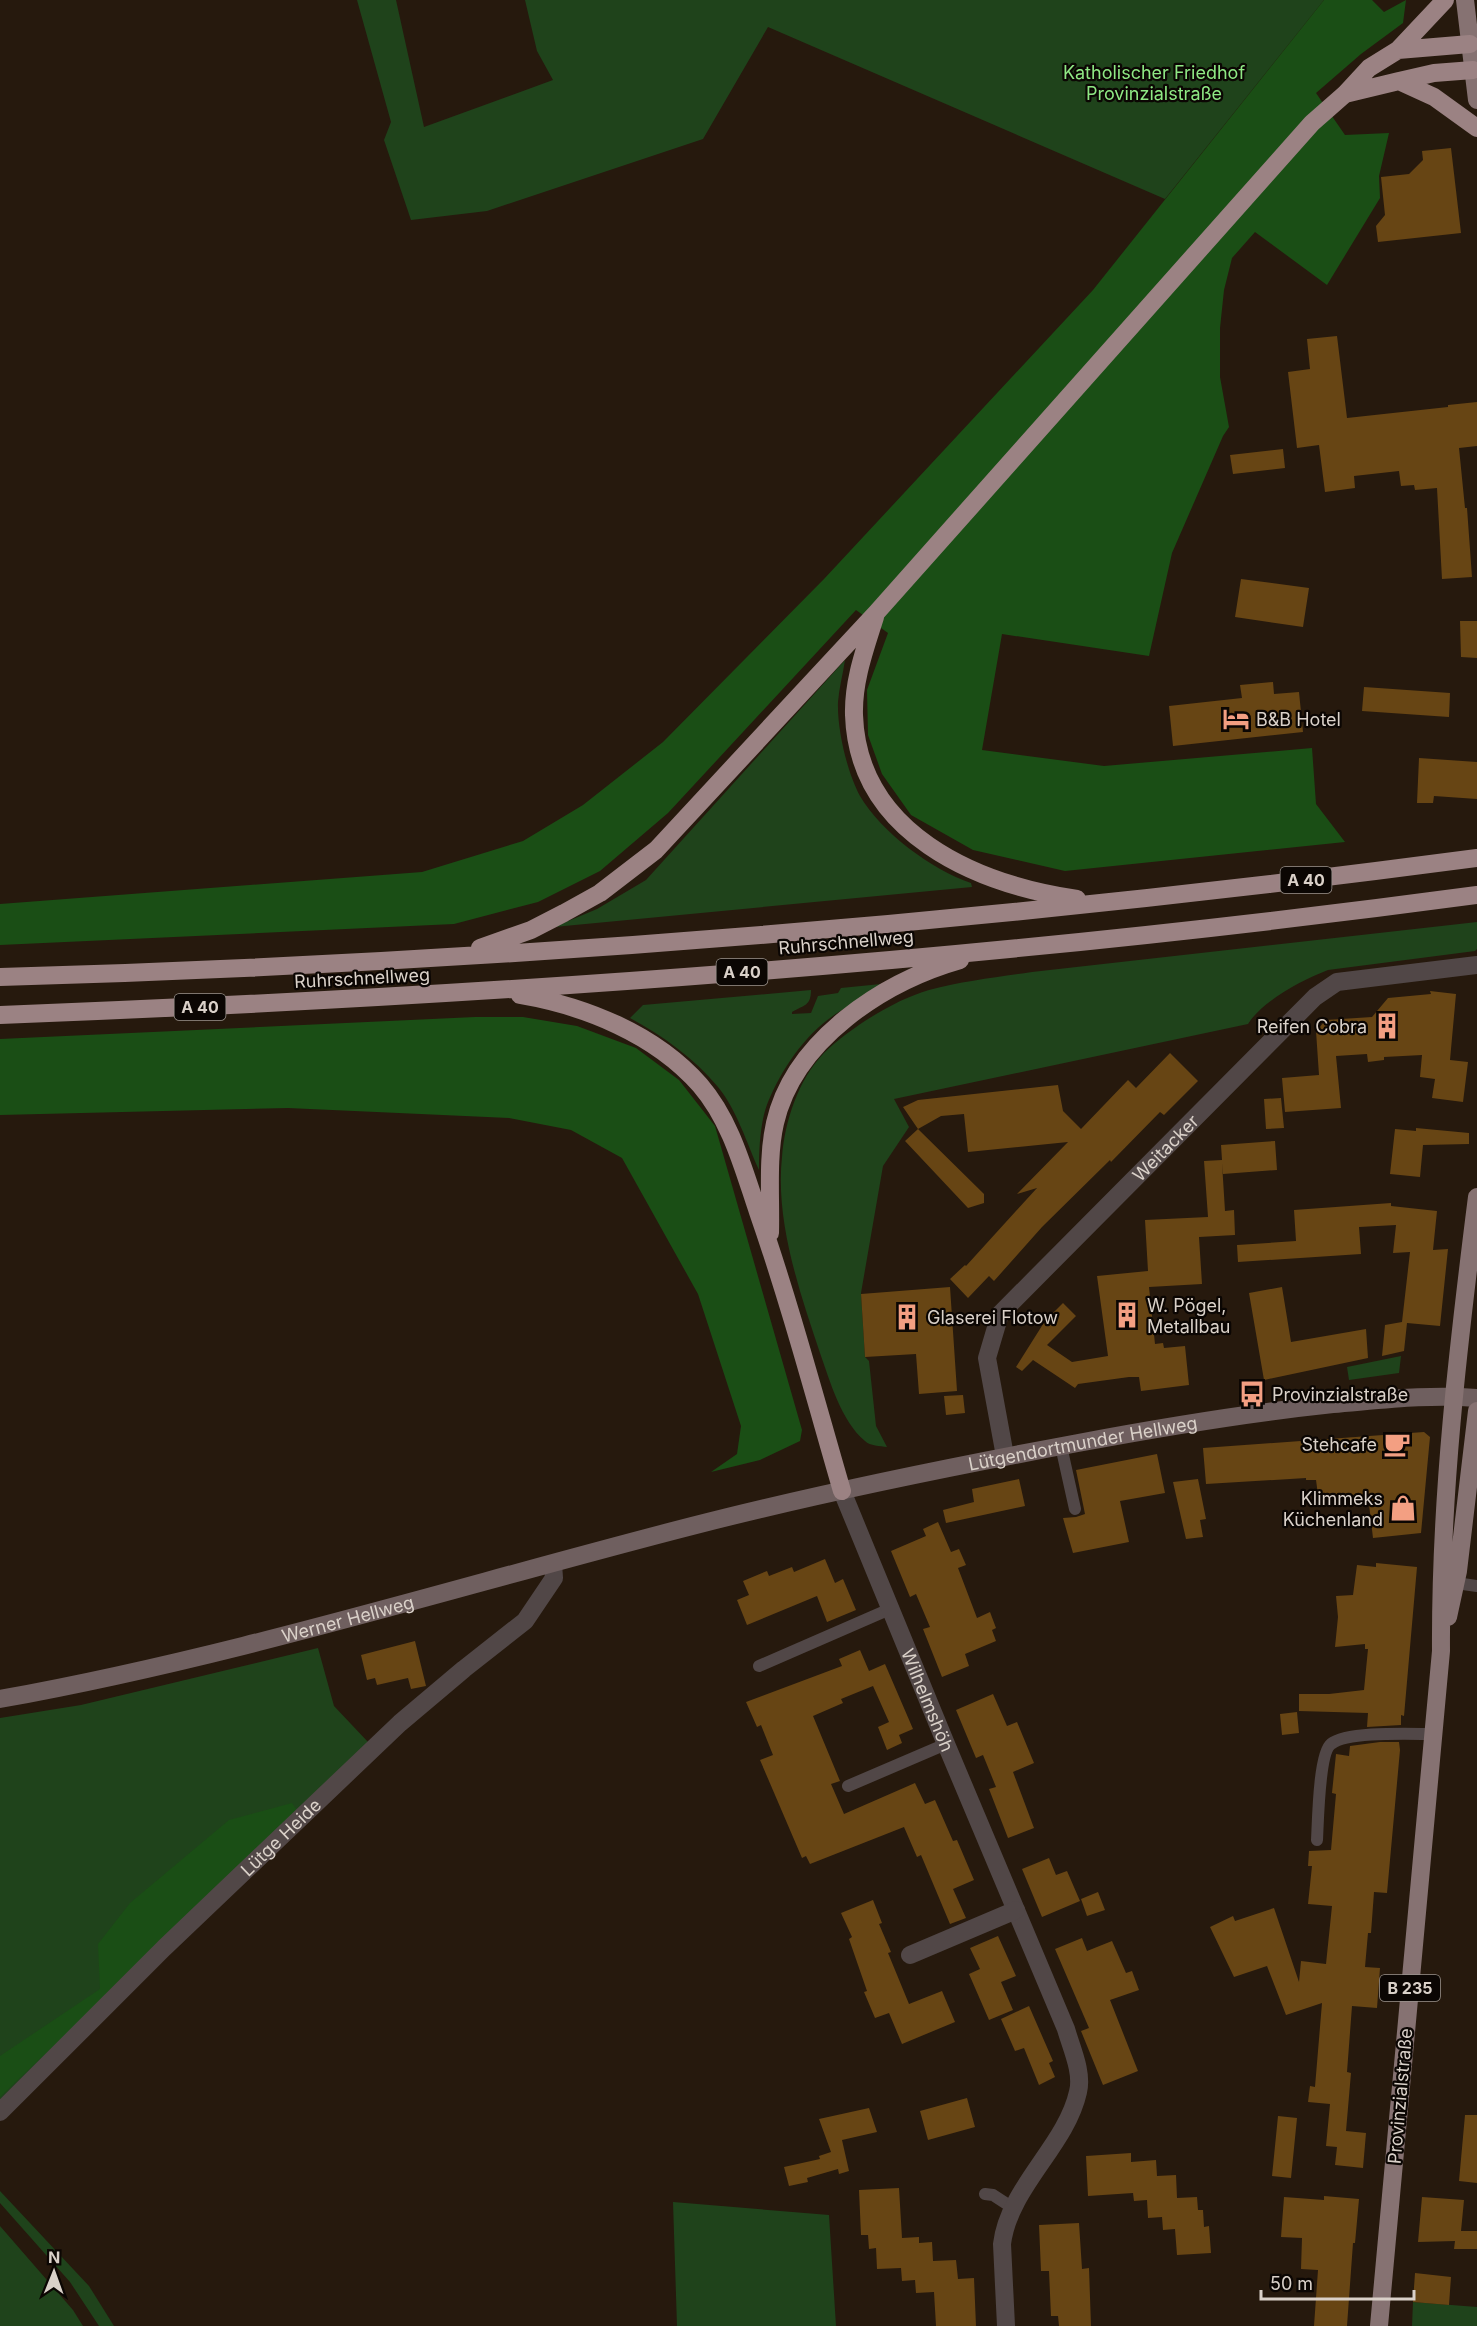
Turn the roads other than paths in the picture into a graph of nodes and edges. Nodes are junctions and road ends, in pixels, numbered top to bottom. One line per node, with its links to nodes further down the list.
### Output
1 (1444, 0): 4 (highway)
2 (1465, 0): 3 (main road)
3 (1470, 44): 4 (highway); 5 (main road)
4 (1398, 50): 7 (highway)
5 (1473, 70): 6 (highway); 8 (main road)
6 (1399, 81): 7 (highway); 9 (highway)
7 (1345, 94): 10 (highway)
8 (1477, 100)
9 (1477, 128)
10 (876, 612): 13 (highway); 15 (highway)
11 (1477, 858): 13 (highway, Ruhrschnellweg / A 40)
12 (1477, 895): 14 (highway, Ruhrschnellweg / A 40)
13 (1134, 899): 15 (highway, Ruhrschnellweg / A 40)
14 (1015, 947): 18 (highway, Ruhrschnellweg / A 40); 21 (highway)
15 (419, 959): 17 (highway, Ruhrschnellweg / A 40)
16 (1473, 965): 26 (street, Weitacker)
17 (0, 977)
18 (467, 992): 19 (highway, Ruhrschnellweg / A 40); 21 (highway)
19 (0, 1015)
20 (1477, 1197): 22 (main road, Provinzialstraße / B 235)
21 (770, 1247): 27 (highway)
22 (1455, 1396): 23 (main road, Lütgendortmunder Hellweg); 25 (main road, Lütgendortmunder Hellweg); 34 (main road, Provinzialstraße / B 235)
23 (1477, 1398)
24 (1477, 1411): 31 (main road, Provinzialstraße / B 235)
25 (1060, 1446): 26 (main road, Lütgendortmunder Hellweg); 28 (lane)
26 (1005, 1456): 27 (main road, Lütgendortmunder Hellweg)
27 (842, 1491): 29 (main road, Lütgendortmunder Hellweg); 33 (street, Wilhelmshöh)
28 (1075, 1509)
29 (693, 1526): 30 (main road, Werner Hellweg)
30 (554, 1564): 36 (main road, Werner Hellweg); 43 (street, Lütge Heide)
31 (1455, 1583): 32 (lane); 34 (main road, Provinzialstraße / B 235)
32 (1477, 1586)
33 (890, 1609): 35 (lane); 38 (street, Wilhelmshöh)
34 (1441, 1651): 37 (main road, Provinzialstraße / B 235)
35 (759, 1666)
36 (0, 1699)
37 (1433, 1734): 40 (lane); 47 (main road, Provinzialstraße / B 235)
38 (946, 1744): 39 (lane); 41 (street, Wilhelmshöh)
39 (848, 1786)
40 (1317, 1840)
41 (1016, 1910): 42 (street); 45 (street, Wilhelmshöh)
42 (910, 1954)
43 (0, 2112)
44 (985, 2193): 45 (lane)
45 (1013, 2208): 46 (street, Wilhelmshöh)
46 (1006, 2326)
47 (1379, 2326)

